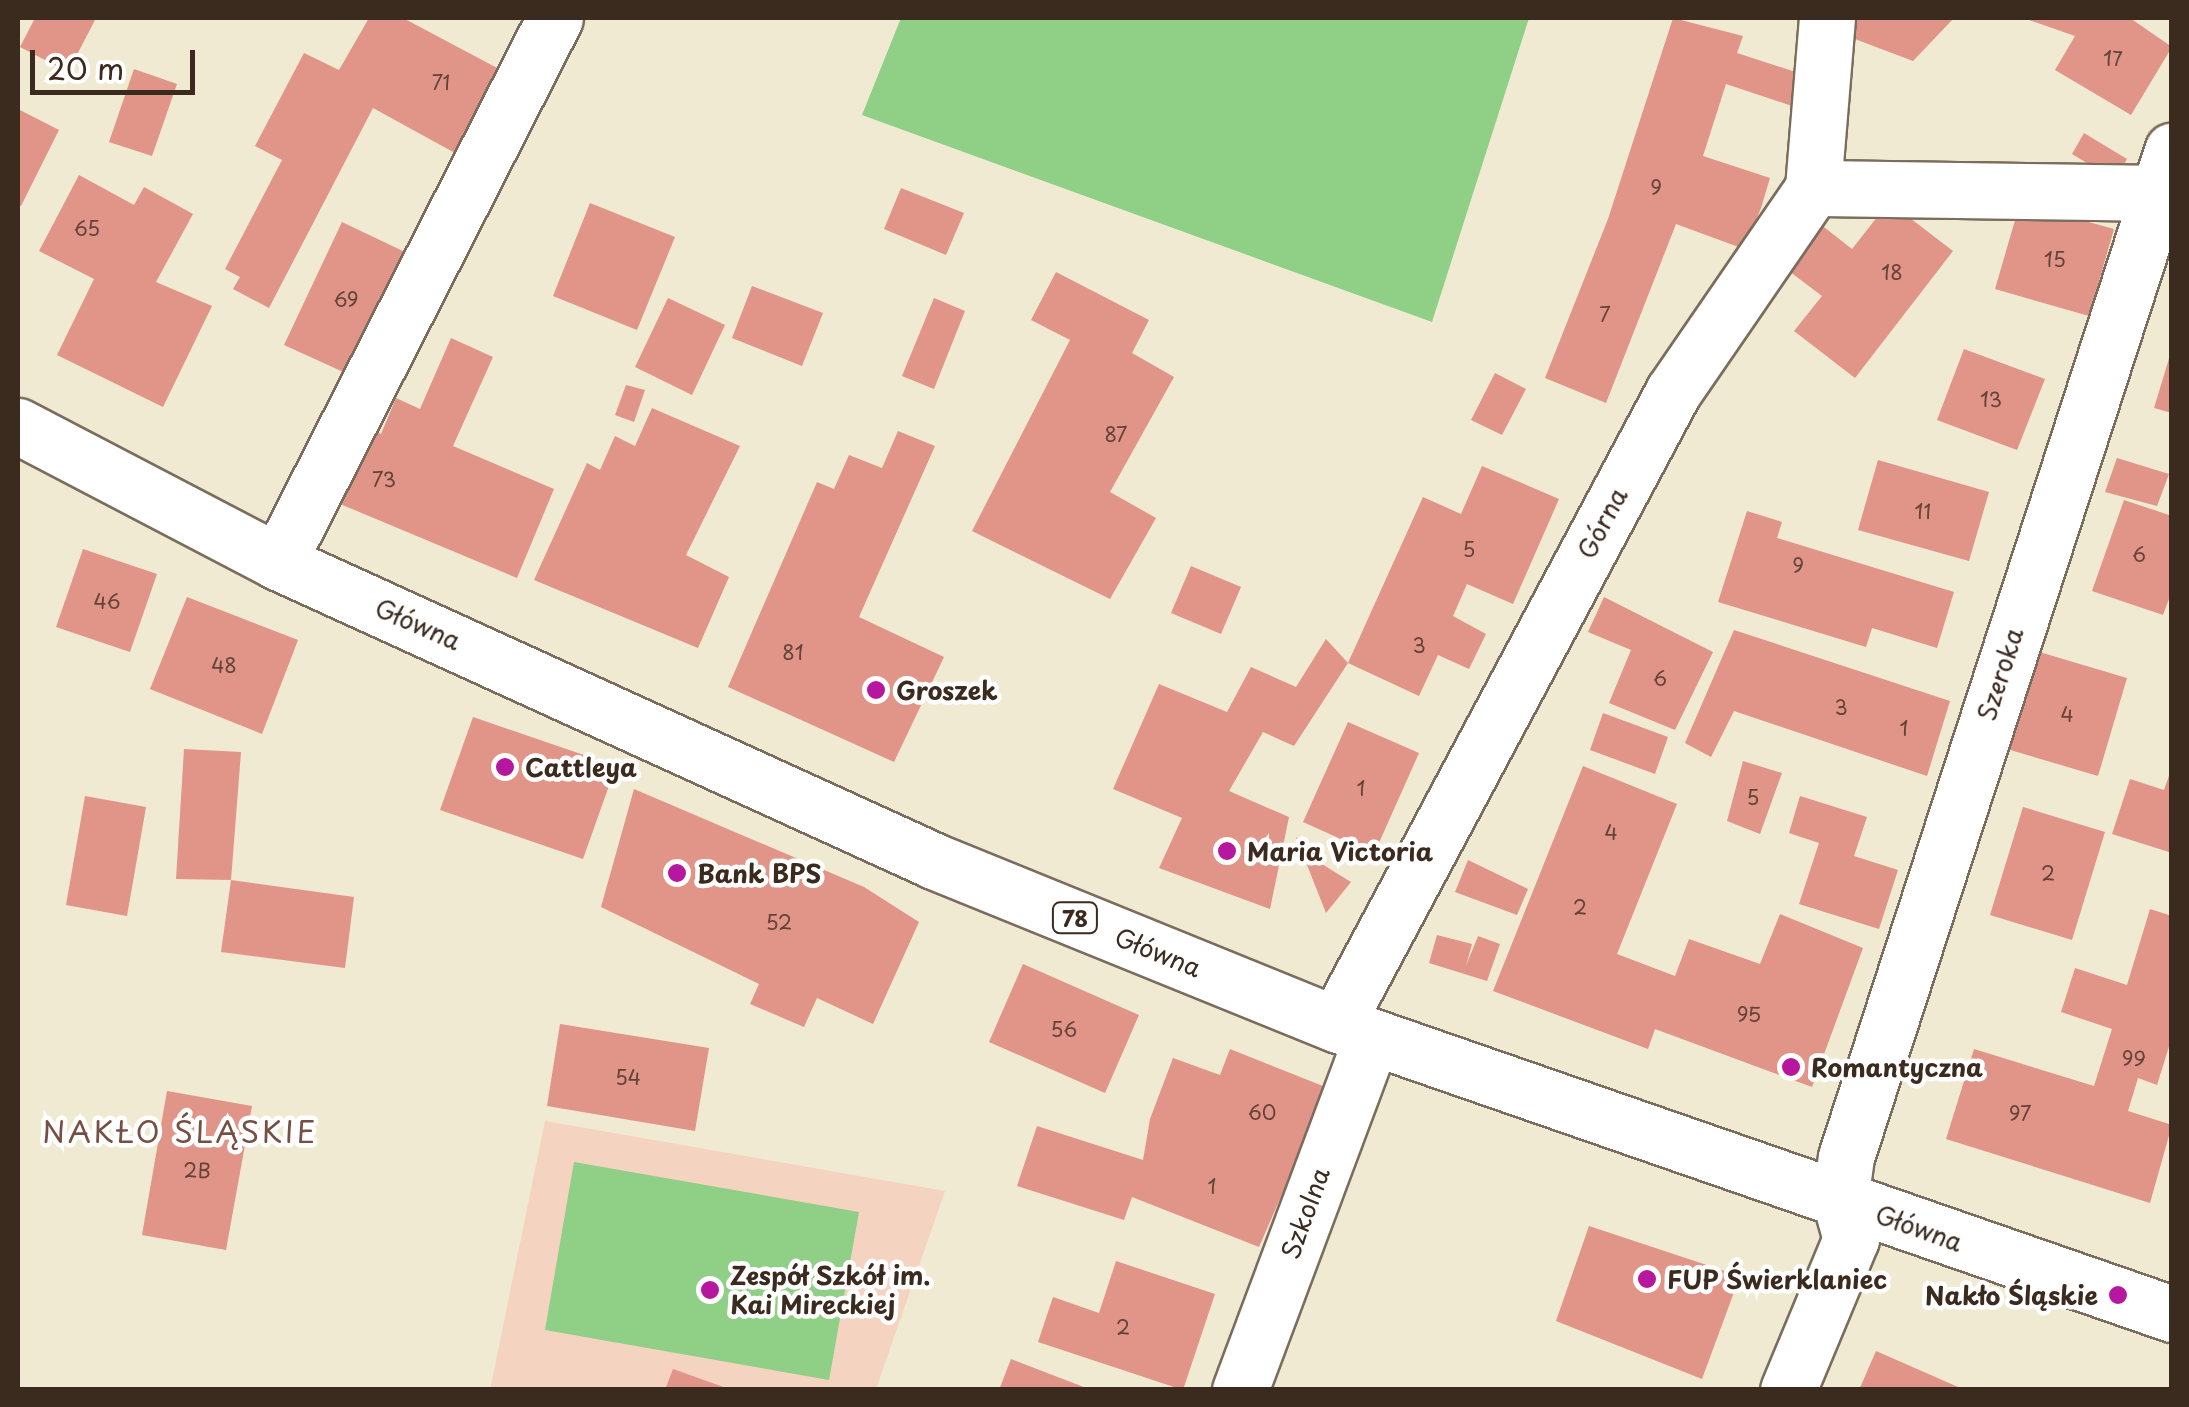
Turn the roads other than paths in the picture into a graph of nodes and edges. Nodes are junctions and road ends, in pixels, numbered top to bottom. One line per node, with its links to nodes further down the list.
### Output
1 (555, 18): 6 (street)
2 (1826, 18): 4 (street)
3 (2162, 172): 4 (street); 8 (street, Szeroka)
4 (1813, 188): 7 (street, Górna)
5 (18, 426): 6 (street, Główna / 78)
6 (278, 562): 7 (street, Główna / 78)
7 (1354, 1031): 8 (street, Główna / 78); 10 (street, Szkolna)
8 (1840, 1200): 9 (street, Główna / 78); 11 (street, Szeroka)
9 (2172, 1314)
10 (1240, 1390)
11 (1788, 1390)

